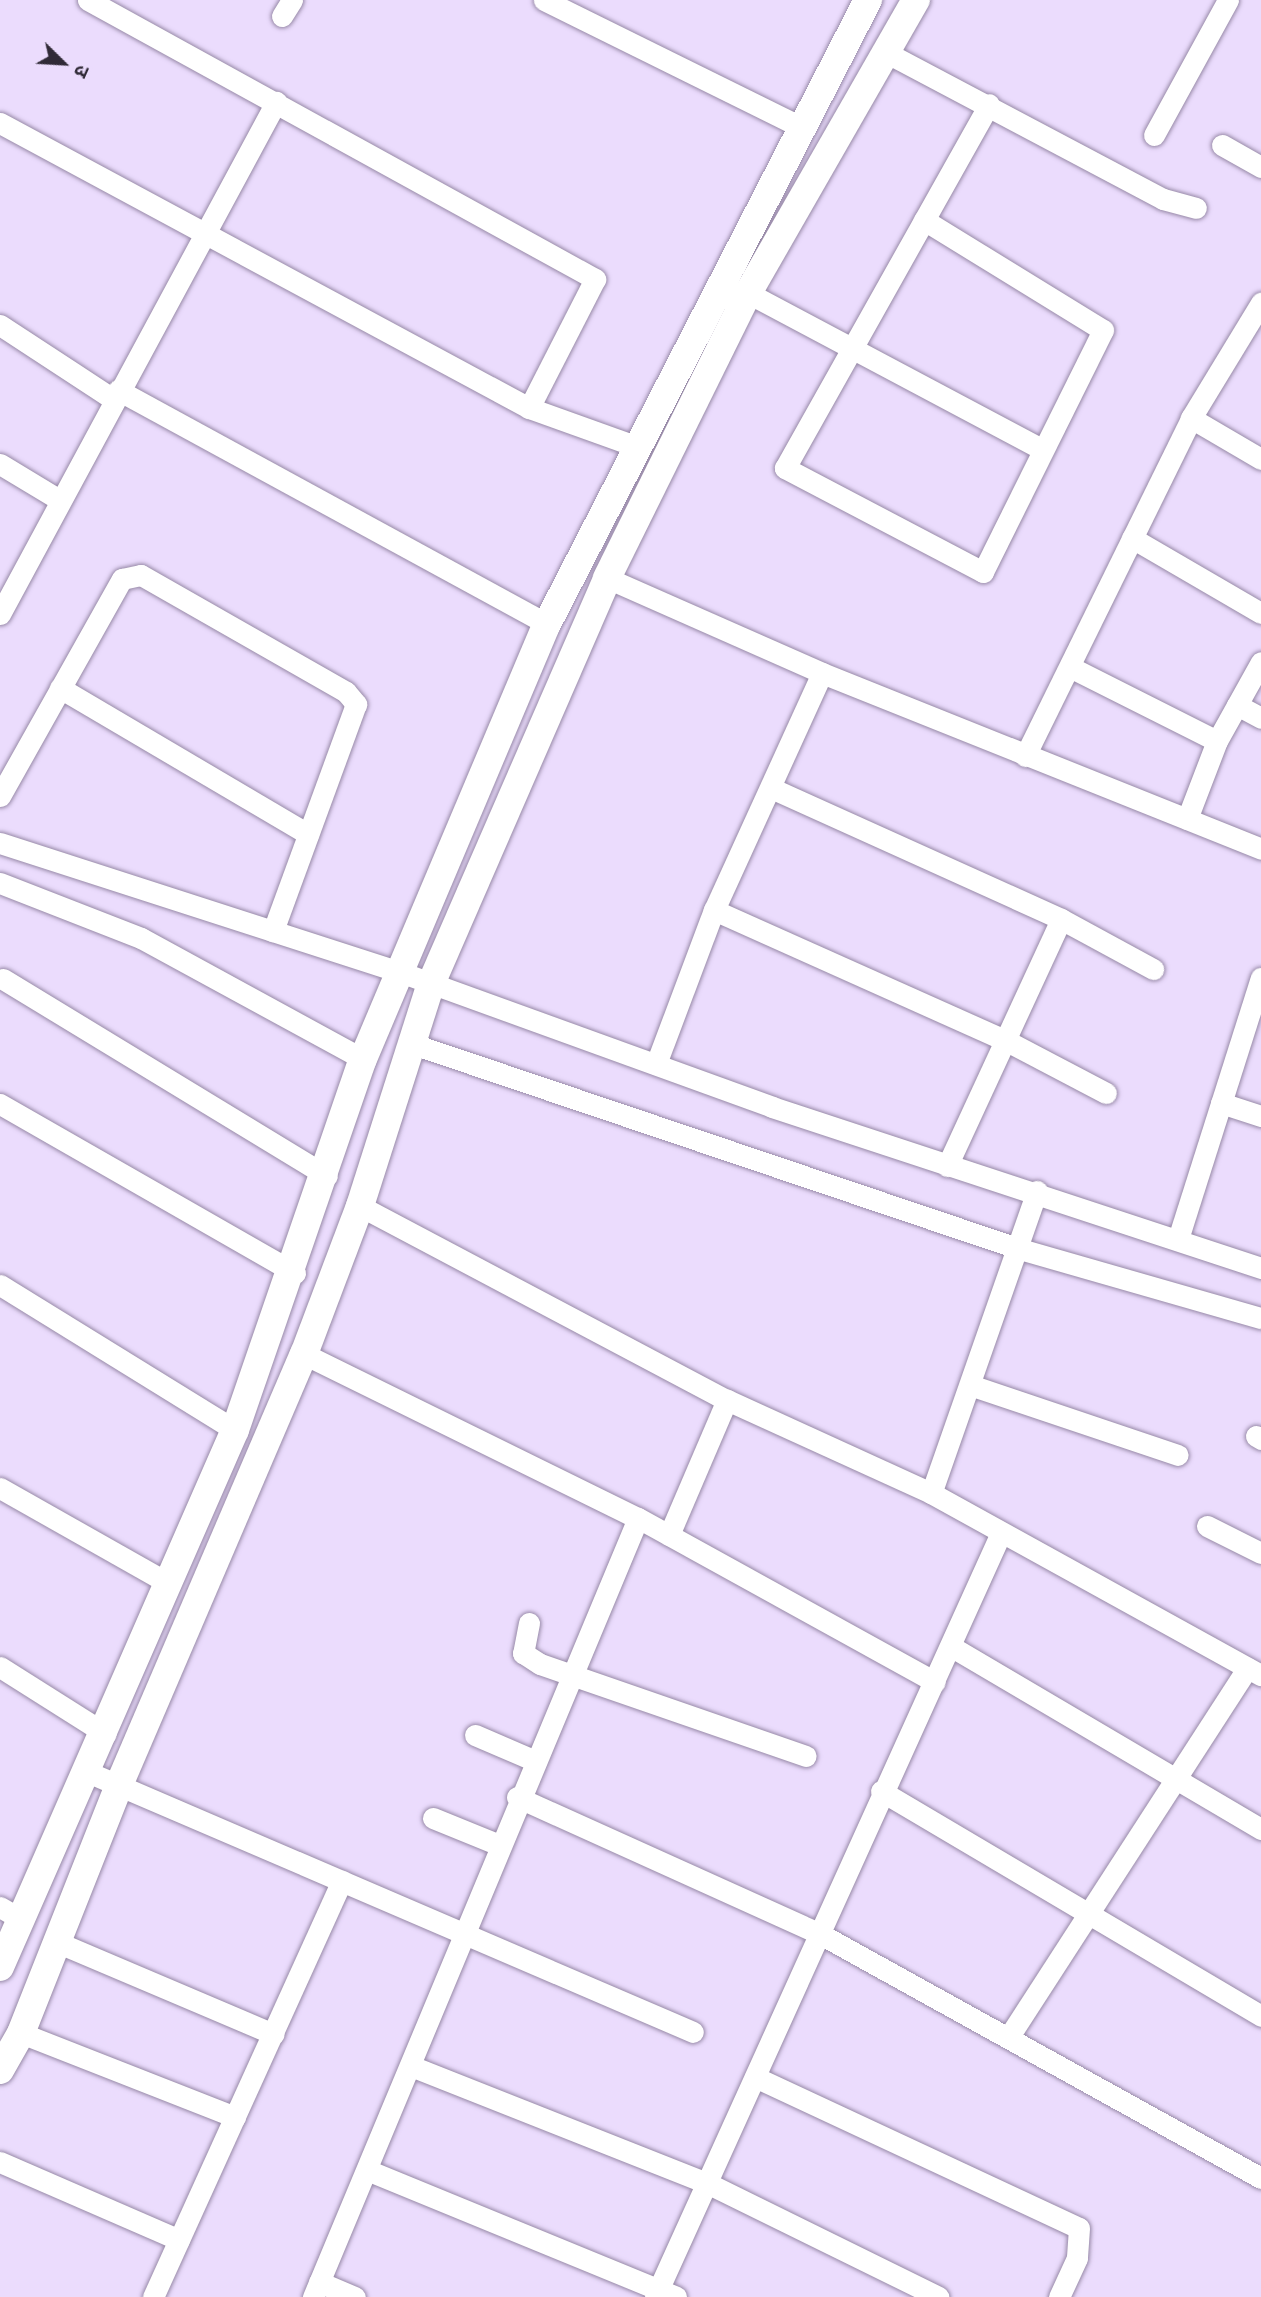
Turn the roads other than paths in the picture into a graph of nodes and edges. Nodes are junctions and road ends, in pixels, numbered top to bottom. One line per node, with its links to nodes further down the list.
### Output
1 (88, 0): 7 (street)
2 (544, 0): 10 (street)
3 (868, 0): 10 (street)
4 (916, 0): 6 (street)
5 (1228, 0): 11 (street)
6 (889, 54): 8 (street); 17 (street)
7 (276, 102): 16 (street); 22 (street)
8 (989, 104): 14 (street); 15 (street)
9 (0, 123): 16 (street)
10 (799, 126): 24 (street)
11 (1154, 135)
12 (1222, 145): 13 (street)
13 (1261, 167)
14 (1196, 208)
15 (924, 220): 20 (street); 25 (street)
16 (202, 236): 21 (street); 22 (street)
17 (748, 293): 20 (street); 30 (street)
18 (1261, 303): 23 (street)
19 (0, 325): 21 (street)
20 (852, 345): 25 (street); 25 (street)
21 (115, 395): 28 (street); 33 (street)
22 (529, 408): 24 (street)
23 (1191, 418): 26 (street); 29 (street)
24 (635, 446): 33 (street)
25 (1042, 449)
26 (1261, 459)
27 (0, 464): 28 (street)
28 (58, 499): 32 (street)
29 (1132, 538): 31 (street); 35 (street)
30 (607, 578): 36 (street); 56 (street)
31 (1261, 613)
32 (0, 614)
33 (547, 624): 53 (street)
34 (1261, 662): 38 (street)
35 (1072, 668): 40 (street); 41 (street)
36 (822, 673): 41 (street); 42 (street)
37 (60, 688): 43 (street); 45 (street); 45 (street)
38 (1237, 705): 39 (street); 40 (street)
39 (1261, 718)
40 (1217, 741): 44 (street)
41 (1025, 757): 44 (street)
42 (771, 788): 49 (street); 50 (street)
43 (0, 796)
44 (1187, 820): 47 (street)
45 (308, 834): 51 (street)
46 (0, 843): 51 (street)
47 (1261, 849)
48 (0, 883): 59 (street)
49 (714, 910): 57 (street); 60 (street)
50 (1061, 919): 52 (street); 57 (street)
51 (273, 931): 53 (street)
52 (1153, 969)
53 (400, 972): 56 (street); 59 (street)
54 (3, 979): 66 (street)
55 (1261, 979): 62 (street)
56 (430, 986): 58 (street); 60 (street)
57 (1005, 1041): 61 (street); 65 (street)
58 (410, 1043): 68 (street); 70 (street)
59 (363, 1059): 66 (street)
60 (656, 1064): 65 (street)
61 (1105, 1093)
62 (1222, 1103): 64 (street); 69 (street)
63 (0, 1104): 72 (street)
64 (1261, 1116)
65 (947, 1166): 67 (street)
66 (327, 1176): 72 (street)
67 (1037, 1191): 69 (street); 70 (street)
68 (360, 1206): 75 (street); 77 (street)
69 (1178, 1239): 71 (street)
70 (1020, 1249): 74 (street); 76 (street)
71 (1261, 1268)
72 (295, 1273): 78 (street)
73 (0, 1285): 78 (street)
74 (1261, 1318)
75 (304, 1354): 82 (street); 100 (street)
76 (970, 1385): 79 (street); 81 (street)
77 (727, 1400): 81 (street); 84 (street)
78 (235, 1430): 87 (street)
79 (1178, 1455)
80 (0, 1489): 87 (street)
81 (931, 1493): 85 (street)
82 (638, 1518): 84 (street); 92 (street)
83 (1207, 1526): 86 (street)
84 (669, 1535): 93 (street)
85 (1000, 1535): 89 (street); 91 (street)
86 (1261, 1553)
87 (170, 1584): 94 (street)
88 (529, 1623): 92 (street)
89 (952, 1647): 93 (street); 99 (street)
90 (0, 1667): 94 (street)
91 (1254, 1671): 99 (street)
92 (569, 1674): 96 (street); 97 (street)
93 (936, 1682): 101 (street)
94 (106, 1734): 98 (street)
95 (475, 1735): 97 (street)
96 (805, 1756)
97 (533, 1760): 102 (street)
98 (90, 1773): 100 (street); 108 (street)
99 (1179, 1780): 104 (street); 107 (street)
100 (119, 1784): 106 (street); 111 (street)
101 (881, 1791): 107 (street); 110 (street)
102 (517, 1797): 105 (street); 110 (street)
103 (433, 1818): 105 (street)
104 (1261, 1829)
105 (497, 1844): 109 (street)
106 (342, 1881): 109 (street); 116 (street)
107 (1088, 1912): 113 (street); 117 (street)
108 (11, 1913): 112 (street)
109 (466, 1934): 114 (street); 118 (street)
110 (822, 1935): 117 (street); 120 (street)
111 (59, 1943): 115 (street); 116 (street)
112 (0, 1967)
113 (1261, 2017)
114 (693, 2032)
115 (21, 2033): 119 (street); 121 (street)
116 (273, 2034): 121 (street)
117 (1010, 2035): 124 (street)
118 (411, 2066): 123 (street); 125 (street)
119 (0, 2070)
120 (755, 2077): 125 (street); 132 (street)
121 (235, 2117): 126 (street)
122 (0, 2162): 126 (street)
123 (367, 2170): 127 (street); 128 (street)
124 (1261, 2179)
125 (707, 2183): 128 (street); 131 (street)
126 (179, 2240): 129 (street)
127 (316, 2290): 130 (street)
128 (663, 2294)
129 (153, 2297)
130 (355, 2297)
131 (939, 2297)
132 (1059, 2297)

